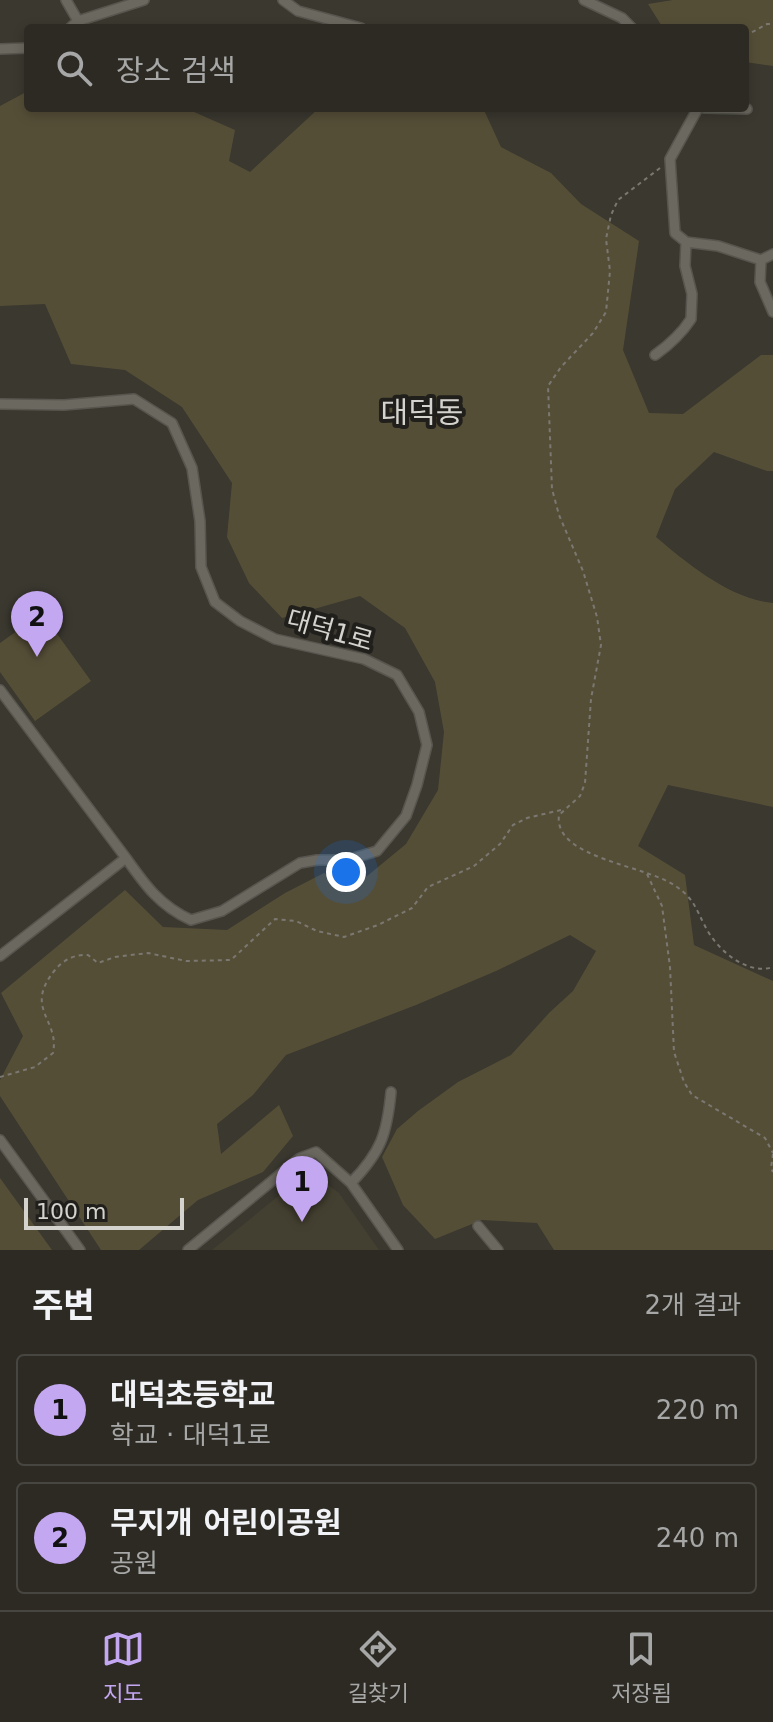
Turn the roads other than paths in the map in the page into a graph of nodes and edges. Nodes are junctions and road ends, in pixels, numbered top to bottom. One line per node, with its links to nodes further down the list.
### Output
1 (66, 0): 5 (street)
2 (144, 0): 6 (street)
3 (283, 0): 7 (street)
4 (584, 0): 8 (street)
5 (74, 24)
6 (77, 24)
7 (346, 24)
8 (628, 24)
9 (24, 48): 10 (street)
10 (0, 49)
11 (699, 112): 12 (street)
12 (686, 242): 14 (street); 16 (street)
13 (773, 254): 14 (street)
14 (761, 260): 15 (street)
15 (772, 306)
16 (655, 355)
17 (0, 404): 19 (street, 대덕1로)
18 (0, 690): 19 (street)
19 (126, 858): 20 (street)
20 (0, 956)
21 (391, 1092): 23 (street)
22 (0, 1140): 25 (street)
23 (351, 1183): 26 (street); 27 (street)
24 (478, 1226): 28 (street)
25 (80, 1250)
26 (188, 1250)
27 (398, 1250)
28 (498, 1250)

